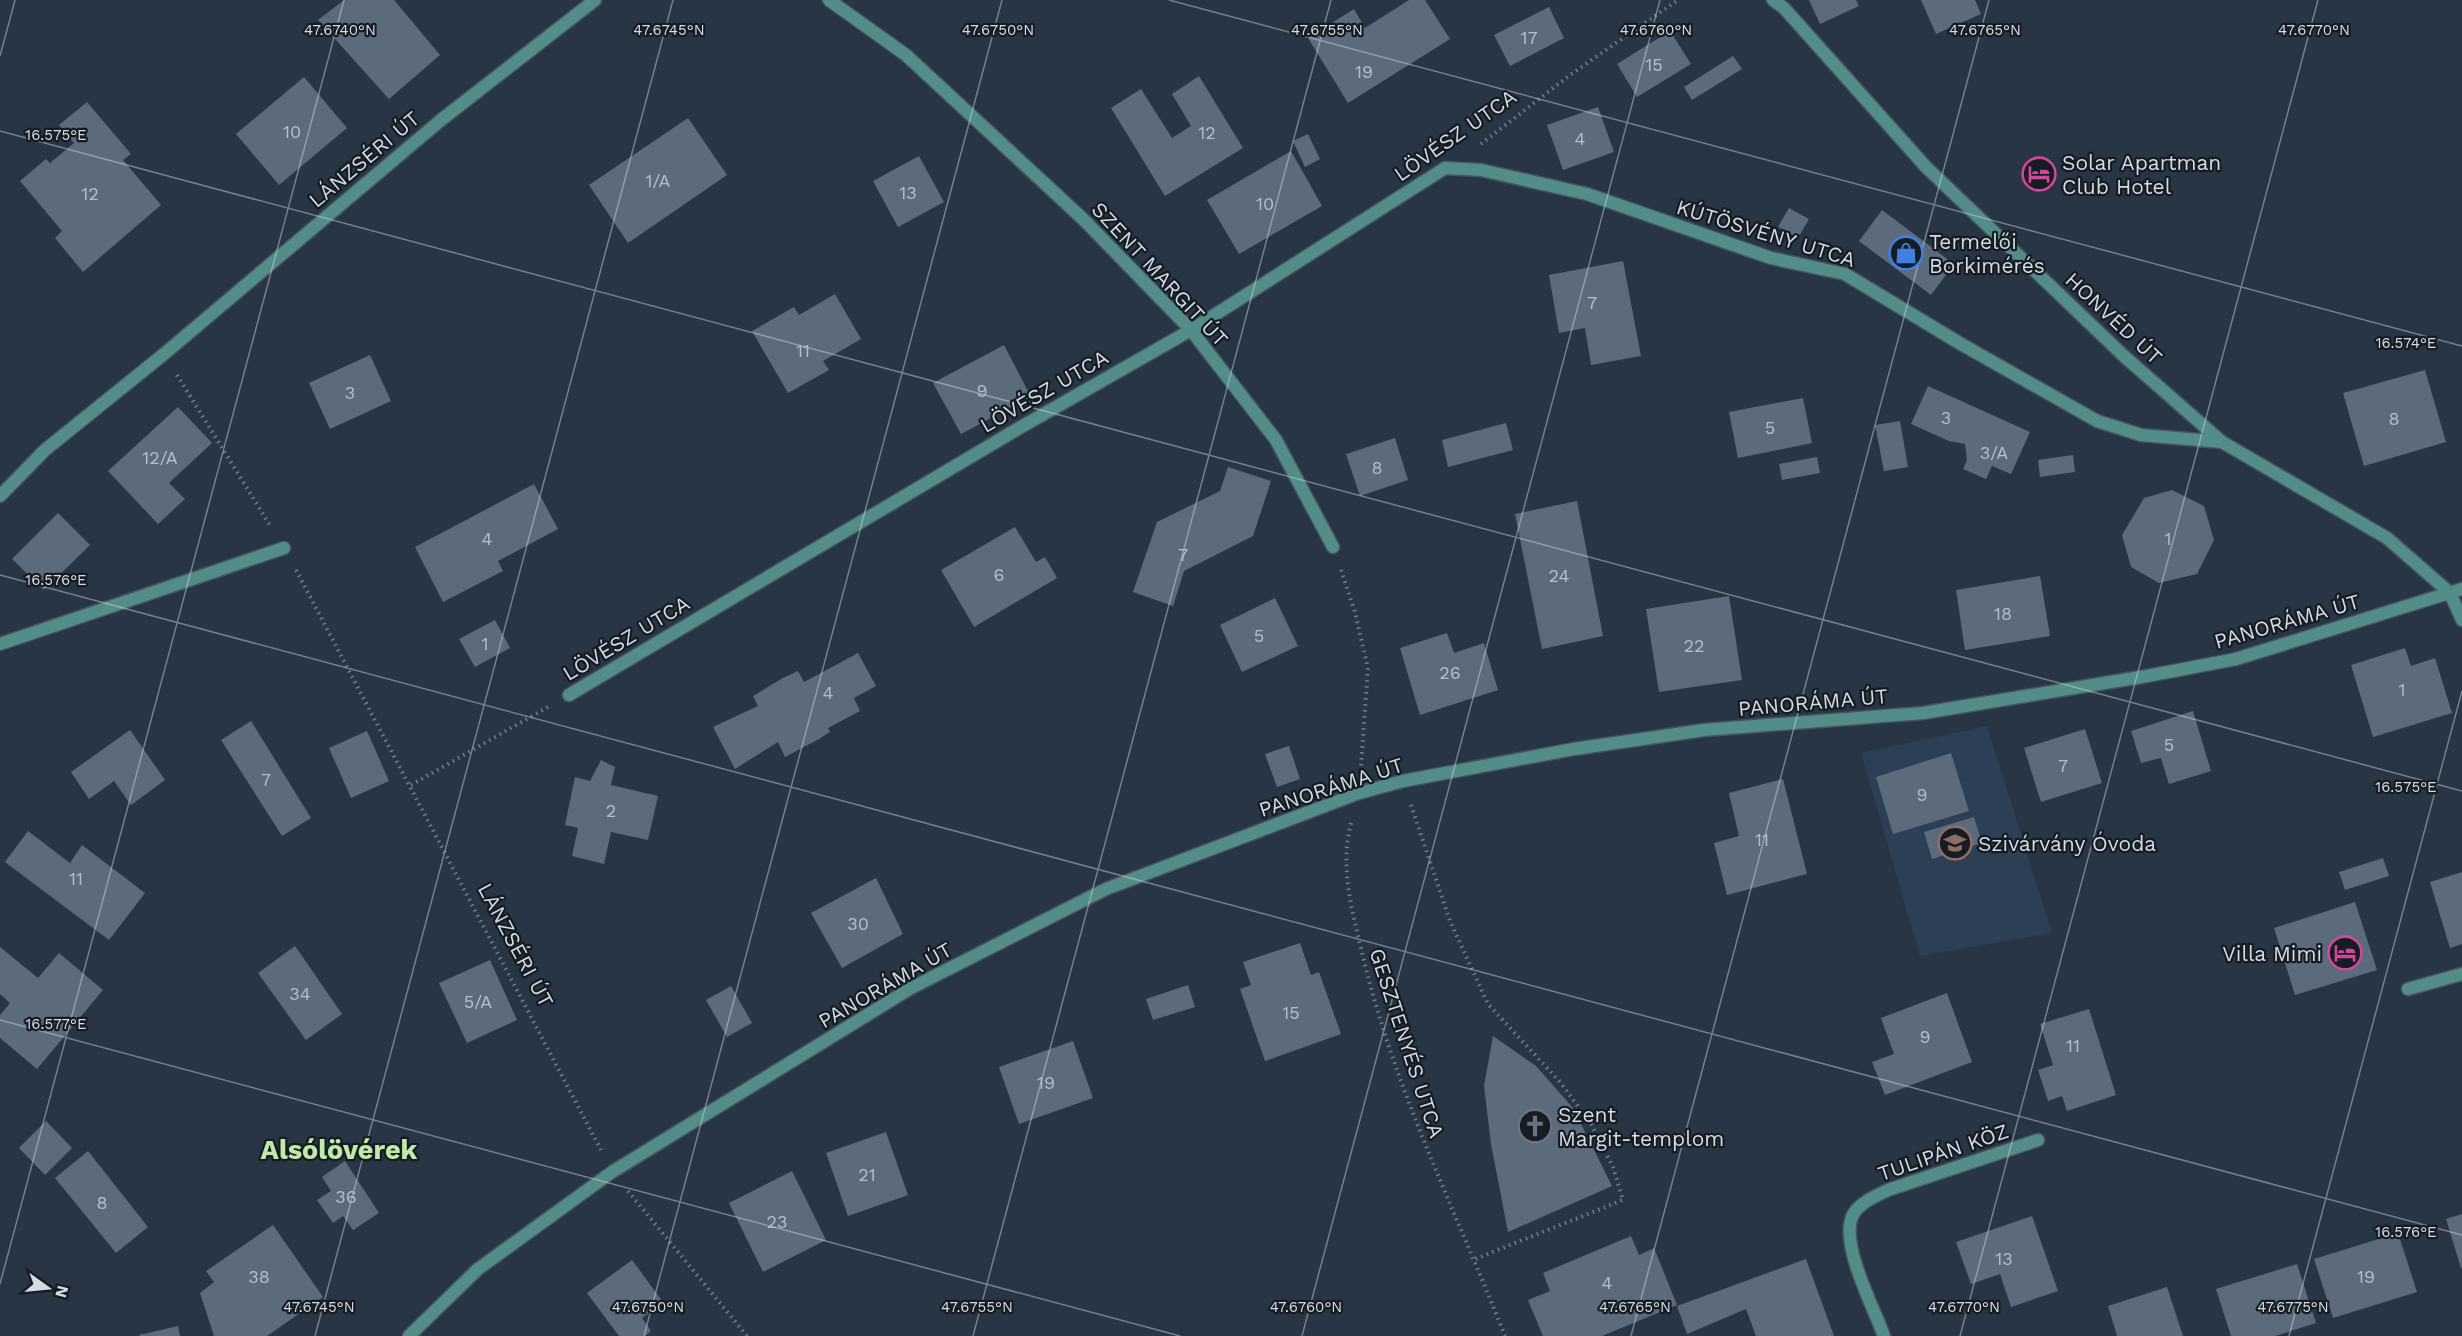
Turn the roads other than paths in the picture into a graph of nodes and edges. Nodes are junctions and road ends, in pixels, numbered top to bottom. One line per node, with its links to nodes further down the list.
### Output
1 (595, 0): 7 (street, LÁNZSÉRI ÚT)
2 (829, 0): 5 (street, SZENT MARGIT ÚT)
3 (1773, 0): 6 (street, HONVÉD ÚT)
4 (1445, 168): 5 (street, LÖVÉSZ UTCA); 6 (street, KÚTÖSVÉNY UTCA)
5 (1191, 330): 8 (street, SZENT MARGIT ÚT); 13 (street, LÖVÉSZ UTCA)
6 (2222, 442): 10 (street, HONVÉD ÚT)
7 (0, 496)
8 (1333, 547)
9 (284, 548): 12 (street)
10 (2456, 591): 11 (street, HONVÉD ÚT); 17 (street, PANORÁMA ÚT)
11 (2462, 620)
12 (0, 644)
13 (568, 695)
14 (2462, 974): 15 (street)
15 (2408, 989)
16 (2038, 1140): 18 (street, TULIPÁN KÖZ)
17 (409, 1336)
18 (1884, 1336)

